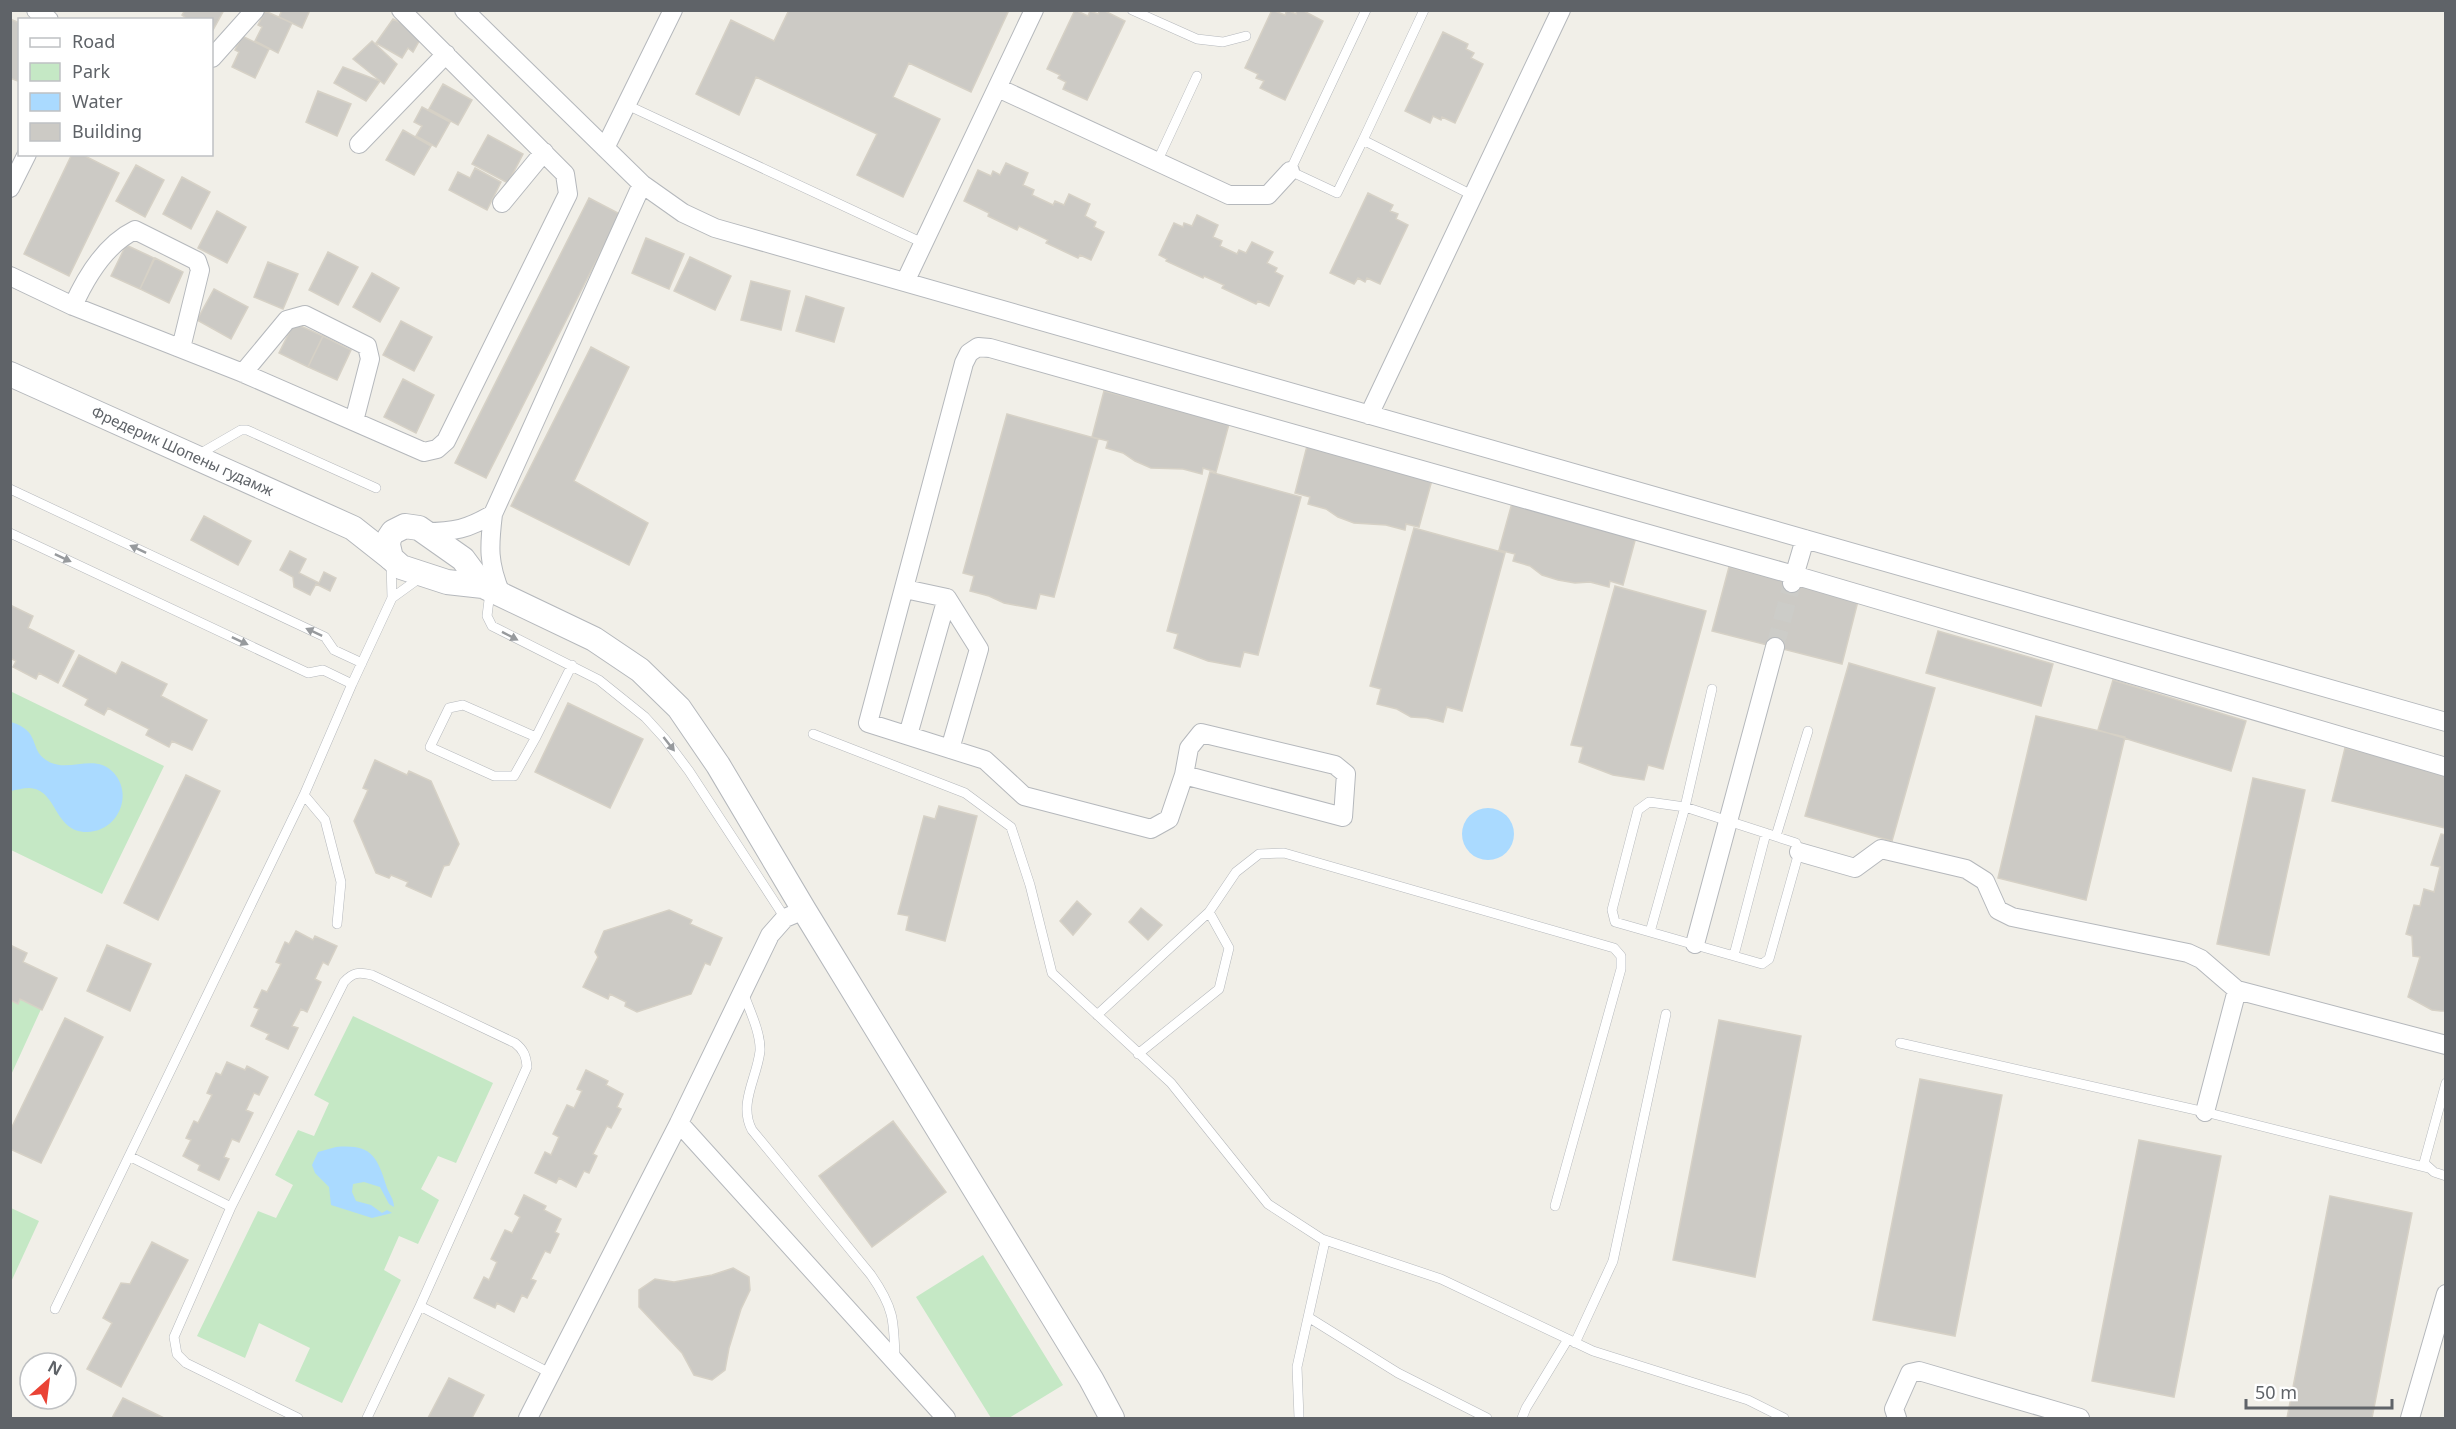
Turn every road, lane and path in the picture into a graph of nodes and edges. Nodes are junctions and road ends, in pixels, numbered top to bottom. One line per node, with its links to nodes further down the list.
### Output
1 (255, 10): 12 (street)
2 (401, 10): 11 (street)
3 (464, 10): 18 (street)
4 (673, 10): 15 (street)
5 (1034, 10): 14 (street)
6 (1132, 10): 10 (lane)
7 (1366, 10): 22 (lane)
8 (1424, 10): 16 (lane)
9 (1560, 11): 25 (street)
10 (1246, 36)
11 (446, 54): 17 (street); 19 (street)
12 (213, 57)
13 (1197, 76): 21 (lane)
14 (998, 87): 21 (street); 27 (street)
15 (627, 105): 18 (street); 27 (lane)
16 (1363, 140): 22 (lane); 25 (lane)
17 (359, 144)
18 (605, 148): 23 (street)
19 (544, 152): 26 (street); 35 (street)
20 (26, 156): 24 (street)
21 (1157, 162): 22 (street)
22 (1290, 171)
23 (642, 184): 29 (street); 39 (street)
24 (10, 188)
25 (1474, 196): 34 (street)
26 (502, 203)
27 (923, 243): 29 (street)
28 (10, 276): 30 (street)
29 (905, 282): 34 (street)
30 (73, 306): 31 (street); 31 (street)
31 (181, 348): 32 (street)
32 (243, 373): 35 (street); 35 (street)
33 (10, 374): 36 (street, Фредерик Шопены гудамж)
34 (1369, 415): 44 (street)
35 (354, 421)
36 (194, 457): 37 (lane); 40 (street, Фредерик Шопены гудамж)
37 (376, 488)
38 (10, 489): 55 (lane, one-way to 38)
39 (493, 513): 42 (street); 51 (street)
40 (353, 528): 41 (street); 45 (street)
41 (399, 528): 42 (street); 45 (street)
42 (424, 532): 46 (street)
43 (10, 533): 57 (lane, one-way to 57)
44 (1805, 539): 48 (street); 59 (street)
45 (391, 558): 47 (street); 52 (lane)
46 (463, 559): 49 (street); 51 (street)
47 (423, 575): 49 (street); 52 (lane)
48 (1793, 579): 50 (street); 65 (street)
49 (447, 582): 51 (street)
50 (905, 589): 53 (street); 62 (street)
51 (491, 590): 56 (lane, one-way to 56); 74 (street)
52 (392, 598): 55 (lane)
53 (947, 598): 62 (street); 64 (street)
54 (1775, 647): 69 (street)
55 (362, 663): 57 (lane)
56 (572, 665): 63 (lane); 74 (lane, one-way to 74)
57 (352, 684): 67 (lane)
58 (1713, 689): 68 (lane)
59 (2445, 722)
60 (1808, 731): 71 (lane)
61 (813, 734): 82 (lane)
62 (908, 735): 64 (street)
63 (536, 738): 63 (lane)
64 (951, 749): 66 (street)
65 (2445, 767)
66 (1184, 775): 66 (street)
67 (304, 795): 75 (lane); 89 (lane)
68 (1685, 807): 69 (lane); 76 (lane); 76 (lane)
69 (1729, 820): 70 (lane); 77 (street)
70 (1766, 832): 71 (lane); 78 (lane)
71 (1776, 836): 72 (lane)
72 (1799, 852): 78 (lane); 80 (street)
73 (1209, 912): 82 (lane); 85 (lane); 92 (lane)
74 (794, 914): 79 (street); 106 (street)
75 (337, 924)
76 (1650, 932): 77 (lane)
77 (1695, 944): 78 (lane)
78 (1734, 955)
79 (743, 990): 88 (street); 100 (lane)
80 (2238, 990): 84 (street); 87 (street)
81 (1666, 1014): 99 (lane)
82 (1097, 1015): 85 (lane)
83 (1900, 1043): 87 (lane)
84 (2445, 1045)
85 (1138, 1054): 94 (lane)
86 (2445, 1083): 90 (lane)
87 (2205, 1112): 90 (lane)
88 (679, 1123): 100 (street); 101 (street)
89 (131, 1157): 93 (lane); 97 (lane)
90 (2428, 1168): 91 (lane)
91 (2445, 1176)
92 (1556, 1206)
93 (231, 1207): 96 (lane); 102 (lane)
94 (1325, 1240): 98 (lane); 99 (lane)
95 (2445, 1294): 113 (street)
96 (420, 1306): 101 (lane); 103 (lane)
97 (55, 1309)
98 (1308, 1317): 107 (lane); 108 (lane)
99 (1571, 1341): 109 (lane); 110 (lane)
100 (895, 1362): 105 (street)
101 (550, 1373): 104 (street)
102 (298, 1419)
103 (367, 1419)
104 (528, 1419)
105 (946, 1419)
106 (1112, 1419)
107 (1299, 1419)
108 (1487, 1419)
109 (1522, 1419)
110 (1784, 1419)
111 (1897, 1419): 112 (street)
112 (2080, 1419)
113 (2410, 1419)

